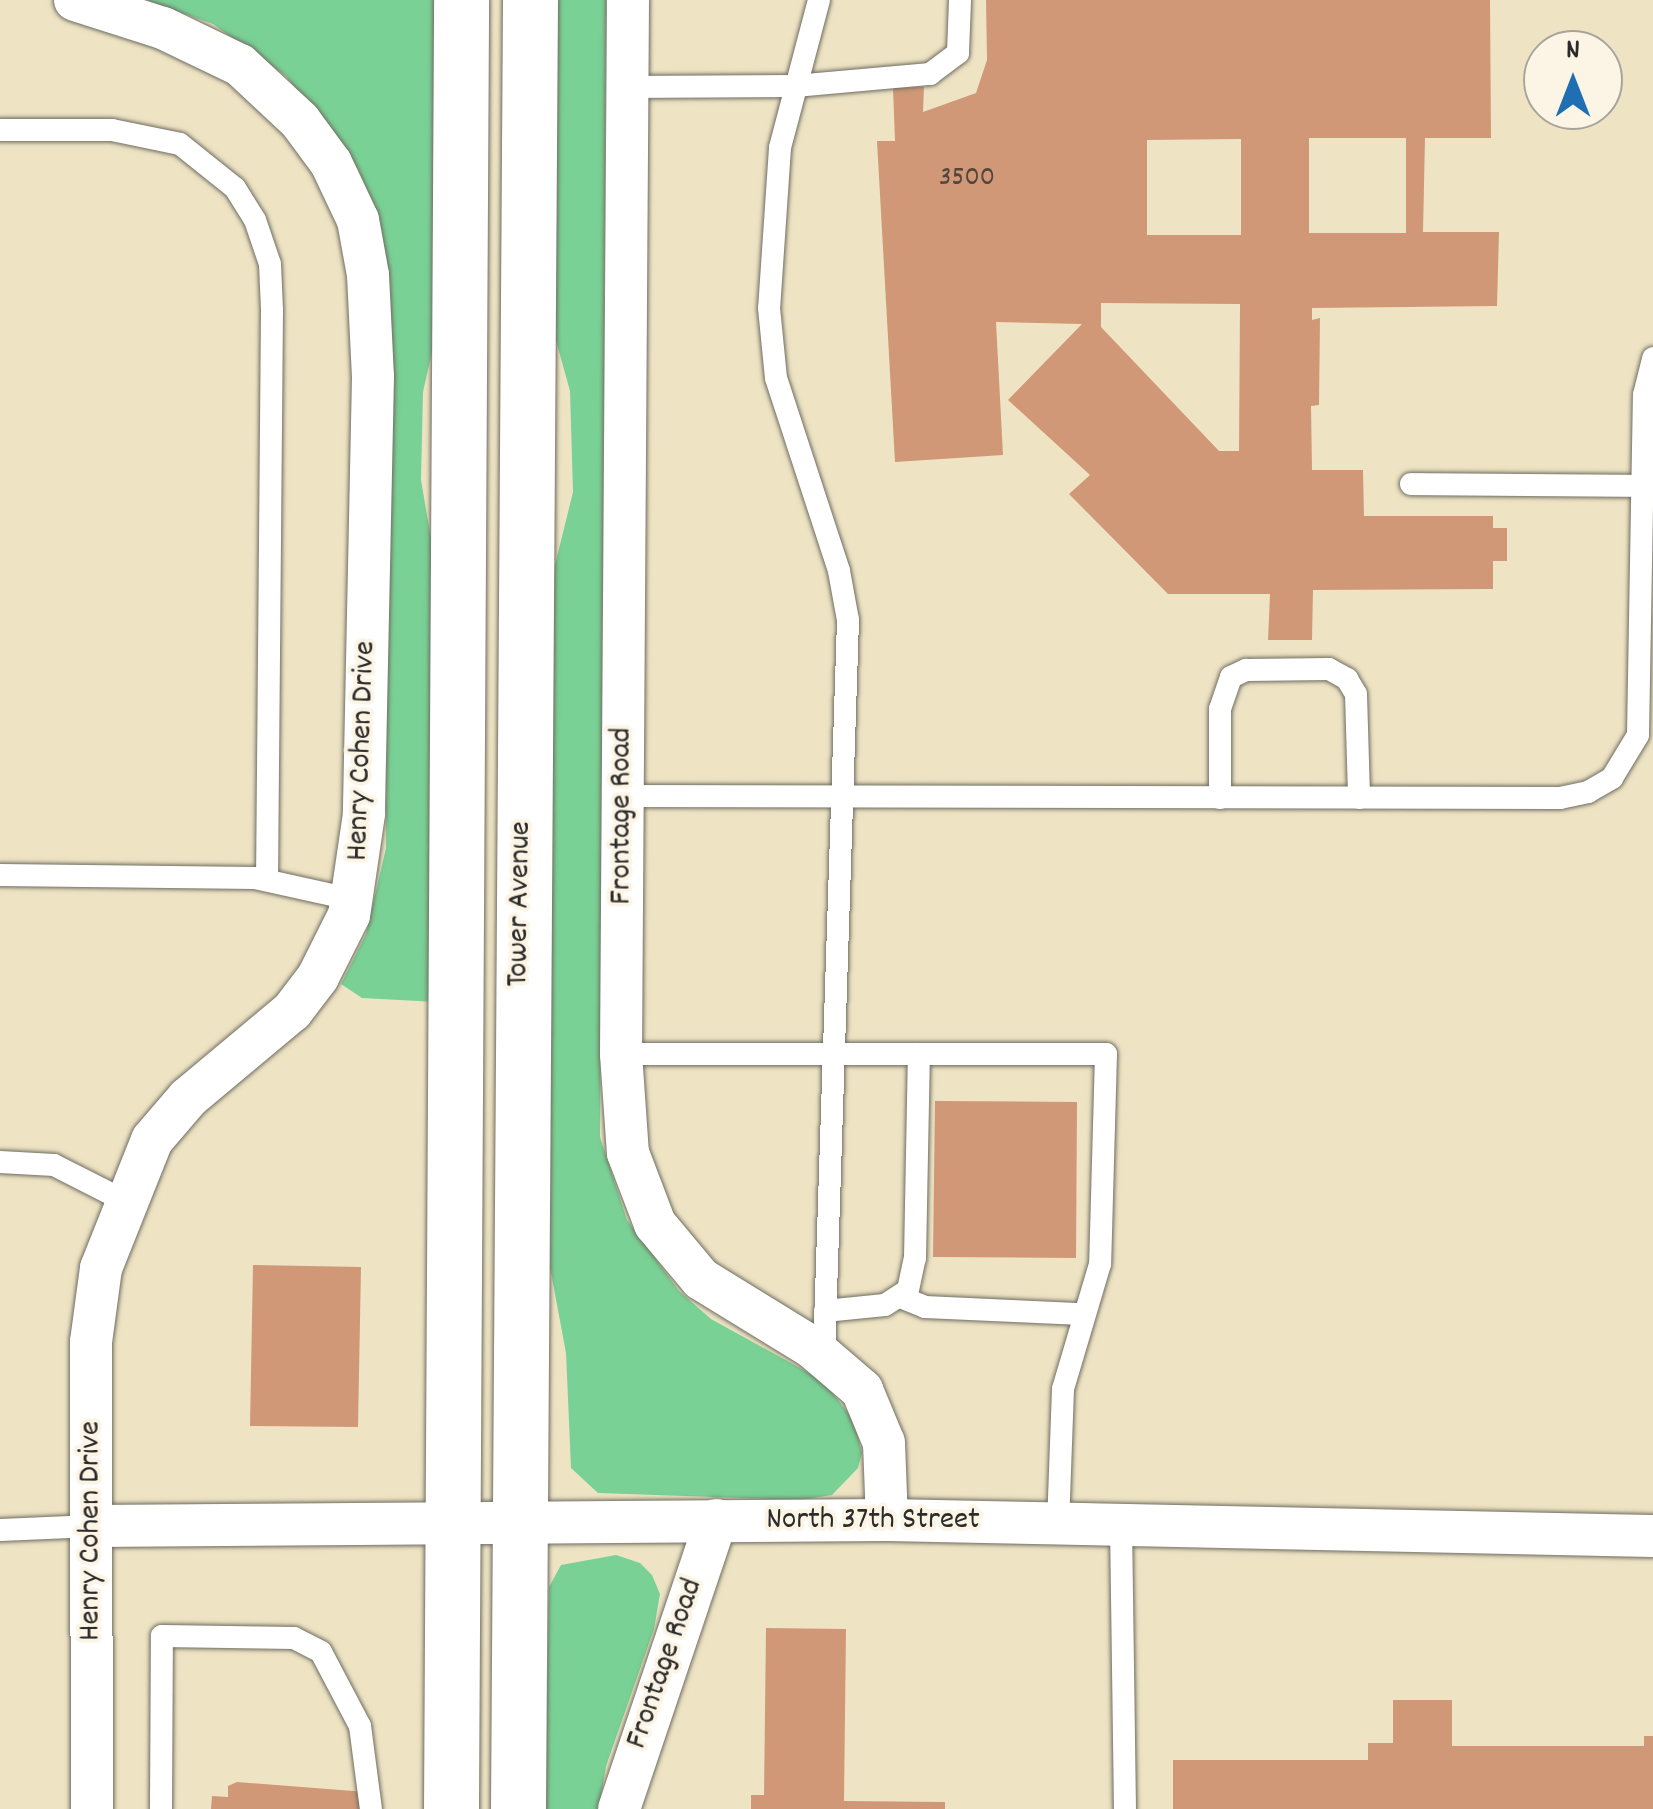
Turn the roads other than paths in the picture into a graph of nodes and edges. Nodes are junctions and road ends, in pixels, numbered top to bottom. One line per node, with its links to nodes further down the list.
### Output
1 (75, 0): 19 (street, Henry Cohen Drive)
2 (461, 0): 30 (main road, Tower Avenue)
3 (530, 0): 29 (main road, Tower Avenue)
4 (628, 0): 7 (street, Frontage Road)
5 (960, 0): 8 (lane)
6 (818, 1): 8 (lane)
7 (627, 86): 8 (lane); 13 (street, Frontage Road)
8 (795, 86): 14 (lane)
9 (0, 130): 18 (lane)
10 (1653, 358): 12 (lane)
11 (1410, 484): 12 (lane)
12 (1644, 486): 16 (lane)
13 (623, 796): 14 (lane); 21 (street, Frontage Road)
14 (841, 796): 15 (lane); 20 (lane)
15 (1220, 798): 16 (lane); 16 (lane)
16 (1359, 798)
17 (0, 876): 18 (lane)
18 (267, 880): 19 (lane)
19 (354, 900): 24 (street, Henry Cohen Drive)
20 (833, 1053): 21 (lane); 22 (lane); 26 (lane)
21 (621, 1054): 28 (street, Frontage Road)
22 (919, 1054): 25 (lane); 27 (lane)
23 (0, 1162): 24 (lane)
24 (123, 1200): 35 (street, Henry Cohen Drive)
25 (903, 1298): 26 (lane); 27 (lane)
26 (825, 1311): 28 (lane)
27 (1082, 1314): 33 (lane)
28 (824, 1357): 32 (street, Frontage Road)
29 (518, 1519): 30 (street, North 37th Street); 31 (street, North 37th Street); 42 (main road, Tower Avenue)
30 (452, 1520): 35 (street, North 37th Street); 41 (main road, Tower Avenue)
31 (716, 1520): 32 (street, North 37th Street); 43 (street, Frontage Road)
32 (887, 1520): 33 (street, North 37th Street)
33 (1058, 1523): 34 (street, North 37th Street)
34 (1121, 1524): 37 (street, North 37th Street); 44 (lane)
35 (94, 1526): 36 (lane); 38 (street, Henry Cohen Drive)
36 (0, 1530)
37 (1653, 1536)
38 (92, 1809)
39 (161, 1809): 40 (lane)
40 (372, 1809)
41 (451, 1809)
42 (518, 1809)
43 (620, 1809)
44 (1125, 1809)

